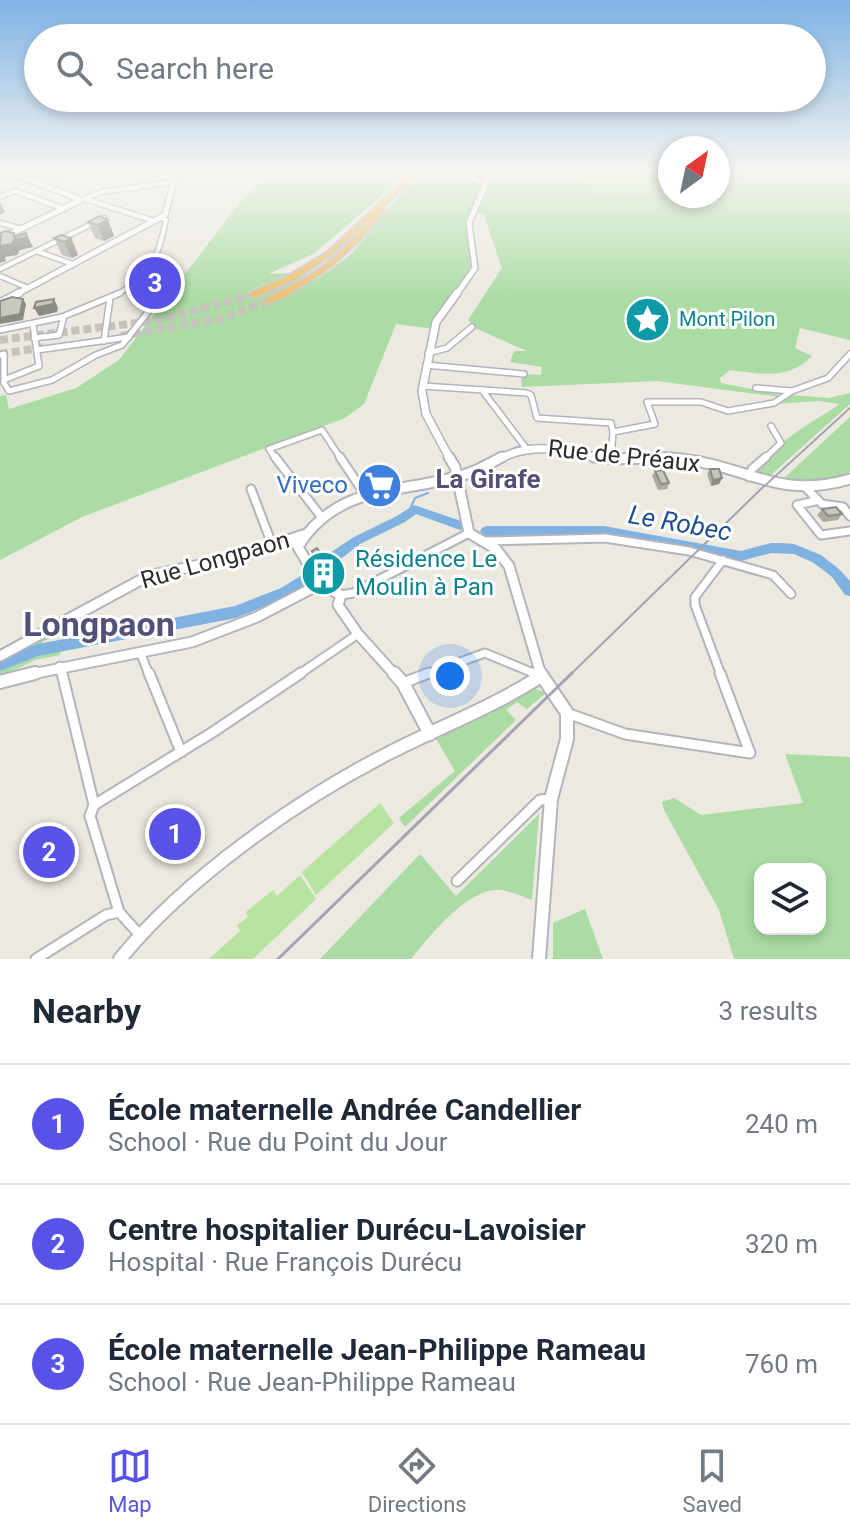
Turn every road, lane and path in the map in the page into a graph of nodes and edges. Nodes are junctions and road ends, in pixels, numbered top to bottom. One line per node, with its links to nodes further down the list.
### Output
1 (53, 215): 11 (street)
2 (134, 215): 9 (street)
3 (165, 215): 8 (street)
4 (372, 215): 19 (highway)
5 (379, 215): 21 (highway)
6 (472, 215): 31 (street)
7 (104, 218): 13 (street)
8 (161, 218): 9 (street); 18 (street)
9 (154, 221): 17 (street)
10 (0, 223): 11 (street)
11 (22, 229): 12 (street)
12 (0, 239)
13 (36, 251): 14 (street); 15 (street)
14 (70, 263)
15 (0, 269)
16 (1, 277): 17 (street)
17 (28, 288): 22 (street)
18 (127, 288): 20 (street); 27 (street)
19 (253, 295)
20 (110, 298): 24 (street); 29 (street)
21 (268, 301)
22 (0, 303)
23 (63, 320): 28 (street)
24 (33, 325): 26 (street); 28 (street)
25 (472, 327): 31 (street)
26 (0, 330)
27 (130, 337): 29 (street); 40 (street)
28 (34, 338): 30 (street)
29 (104, 341): 30 (street)
30 (37, 350): 36 (street)
31 (428, 353): 34 (street)
32 (850, 354): 42 (street)
33 (0, 355): 37 (street)
34 (426, 365): 35 (street); 38 (street)
35 (524, 374)
36 (16, 376): 37 (street); 40 (street)
37 (4, 380): 40 (street)
38 (423, 386): 41 (street); 47 (street)
39 (756, 388): 42 (street)
40 (19, 389)
41 (482, 390): 44 (street); 45 (street)
42 (792, 391): 44 (street)
43 (771, 426): 48 (street)
44 (613, 432): 46 (street)
45 (526, 448): 46 (street, Rue de Préaux); 47 (street, Rue de Préaux)
46 (611, 459): 48 (street, Rue de Préaux)
47 (456, 474): 52 (street, Rue de Préaux); 57 (street)
48 (749, 477): 51 (street, Rue de Préaux)
49 (850, 479): 51 (street, Rue de Préaux)
50 (251, 489): 60 (street)
51 (807, 489): 53 (street)
52 (366, 496): 55 (street, Rue Longpaon); 55 (street)
53 (815, 501): 54 (street); 56 (street)
54 (850, 516)
55 (323, 519): 58 (street, Rue Longpaon)
56 (850, 531)
57 (469, 533): 59 (street); 64 (street)
58 (298, 540): 60 (street, Rue Longpaon); 62 (street)
59 (486, 541): 61 (street); 69 (street)
60 (273, 547): 67 (street, Rue Longpaon)
61 (723, 560): 63 (street); 72 (street)
62 (320, 584): 64 (street); 66 (street)
63 (791, 594)
64 (341, 595): 65 (street)
65 (358, 634): 71 (street); 74 (street)
66 (141, 654): 68 (street); 74 (street)
67 (0, 656)
68 (60, 666): 70 (street); 76 (street)
69 (541, 676): 71 (street); 72 (street); 73 (street)
70 (0, 682)
71 (403, 683): 73 (street)
72 (567, 713): 75 (street)
73 (430, 734): 79 (street)
74 (181, 752): 76 (street)
75 (551, 799): 77 (street); 82 (street)
76 (94, 805): 78 (street)
77 (457, 881)
78 (119, 912): 79 (street); 80 (street)
79 (139, 934): 81 (street)
80 (36, 959)
81 (120, 959)
82 (539, 959)

